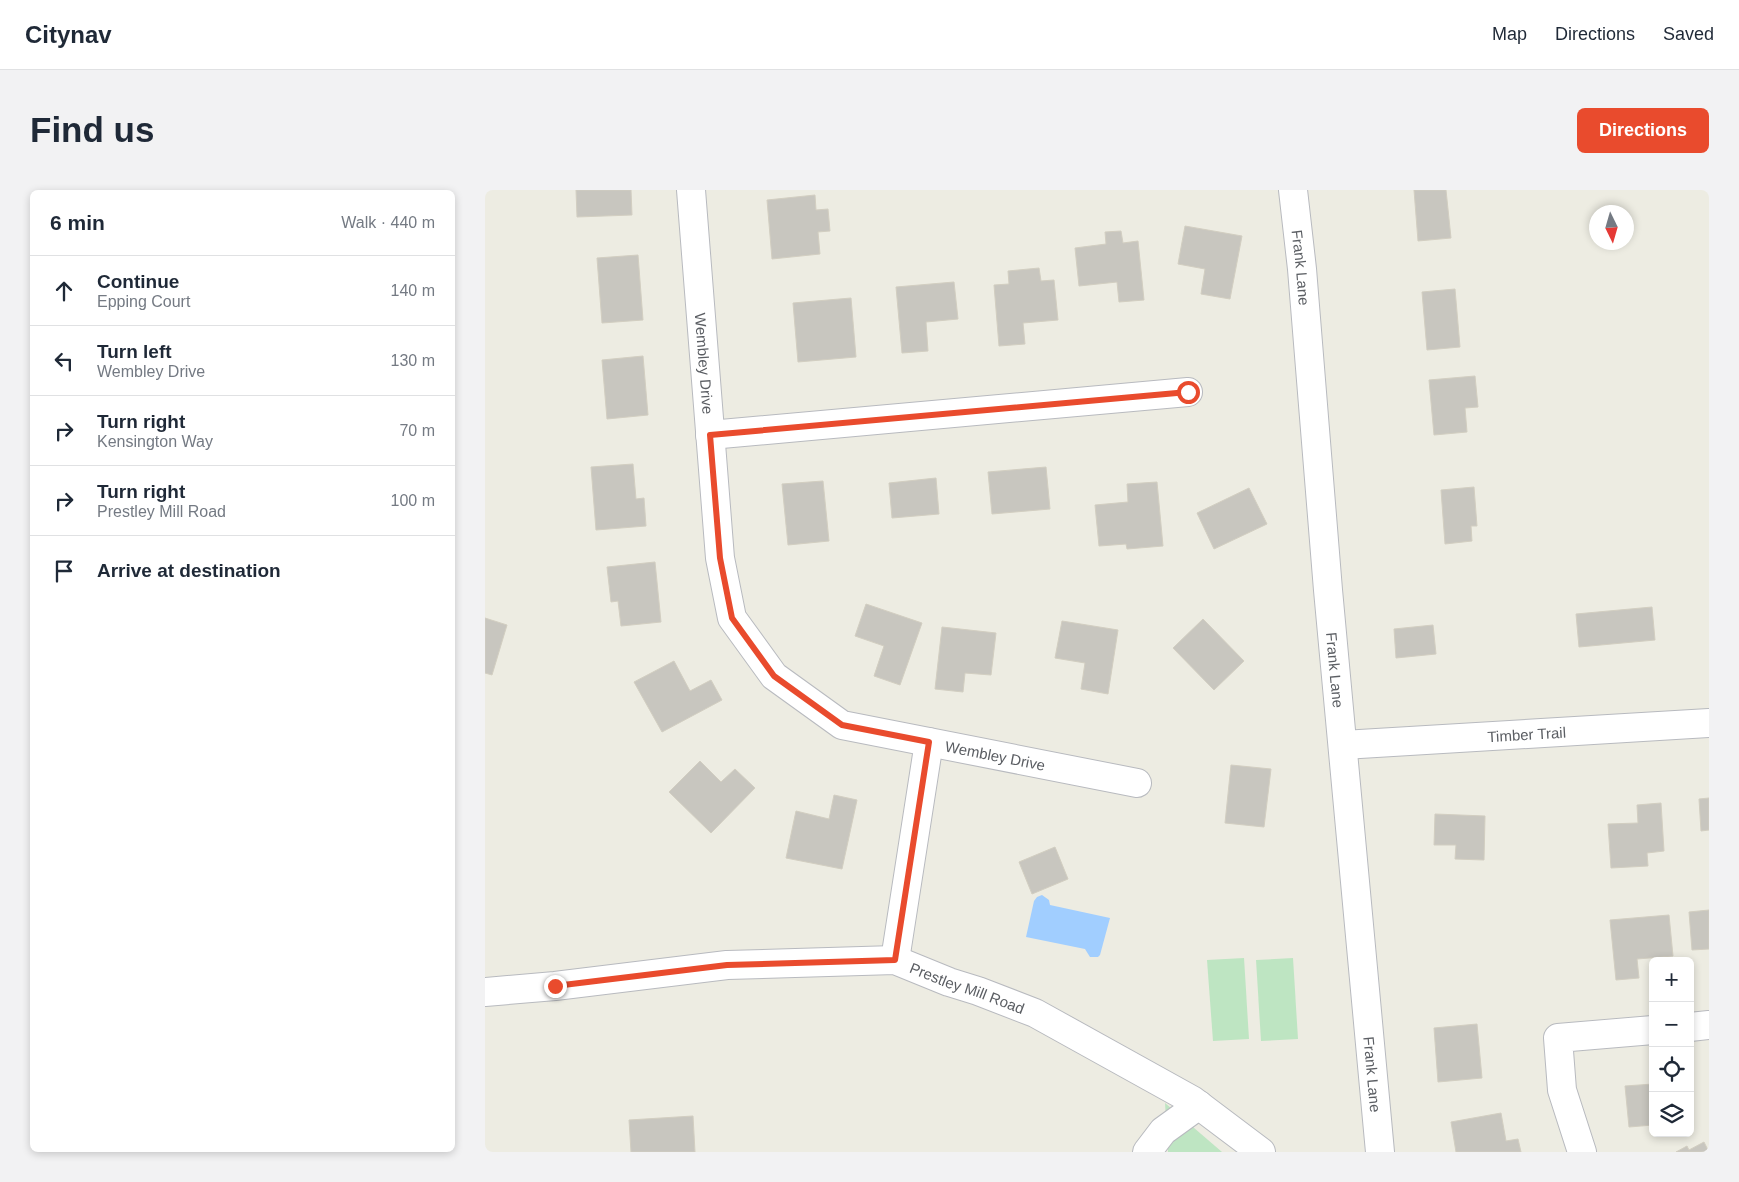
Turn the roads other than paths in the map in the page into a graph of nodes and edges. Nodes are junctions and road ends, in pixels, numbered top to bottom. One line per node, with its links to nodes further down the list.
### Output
1 (691, 190): 4 (street, Wembley Drive)
2 (1293, 190): 7 (street, Frank Lane)
3 (1188, 392): 4 (street)
4 (710, 435): 6 (street, Wembley Drive)
5 (1709, 723): 7 (street, Timber Trail)
6 (929, 742): 8 (street, Wembley Drive); 9 (street)
7 (1343, 745): 17 (street, Frank Lane)
8 (1137, 783)
9 (895, 960): 10 (street, Prestley Mill Road); 14 (street, Prestley Mill Road)
10 (485, 992)
11 (1709, 1025): 12 (street)
12 (1694, 1027)
13 (1649, 1030): 18 (street)
14 (1199, 1105): 15 (street); 16 (street, Prestley Mill Road)
15 (1147, 1152)
16 (1261, 1152)
17 (1380, 1152)
18 (1582, 1152)

